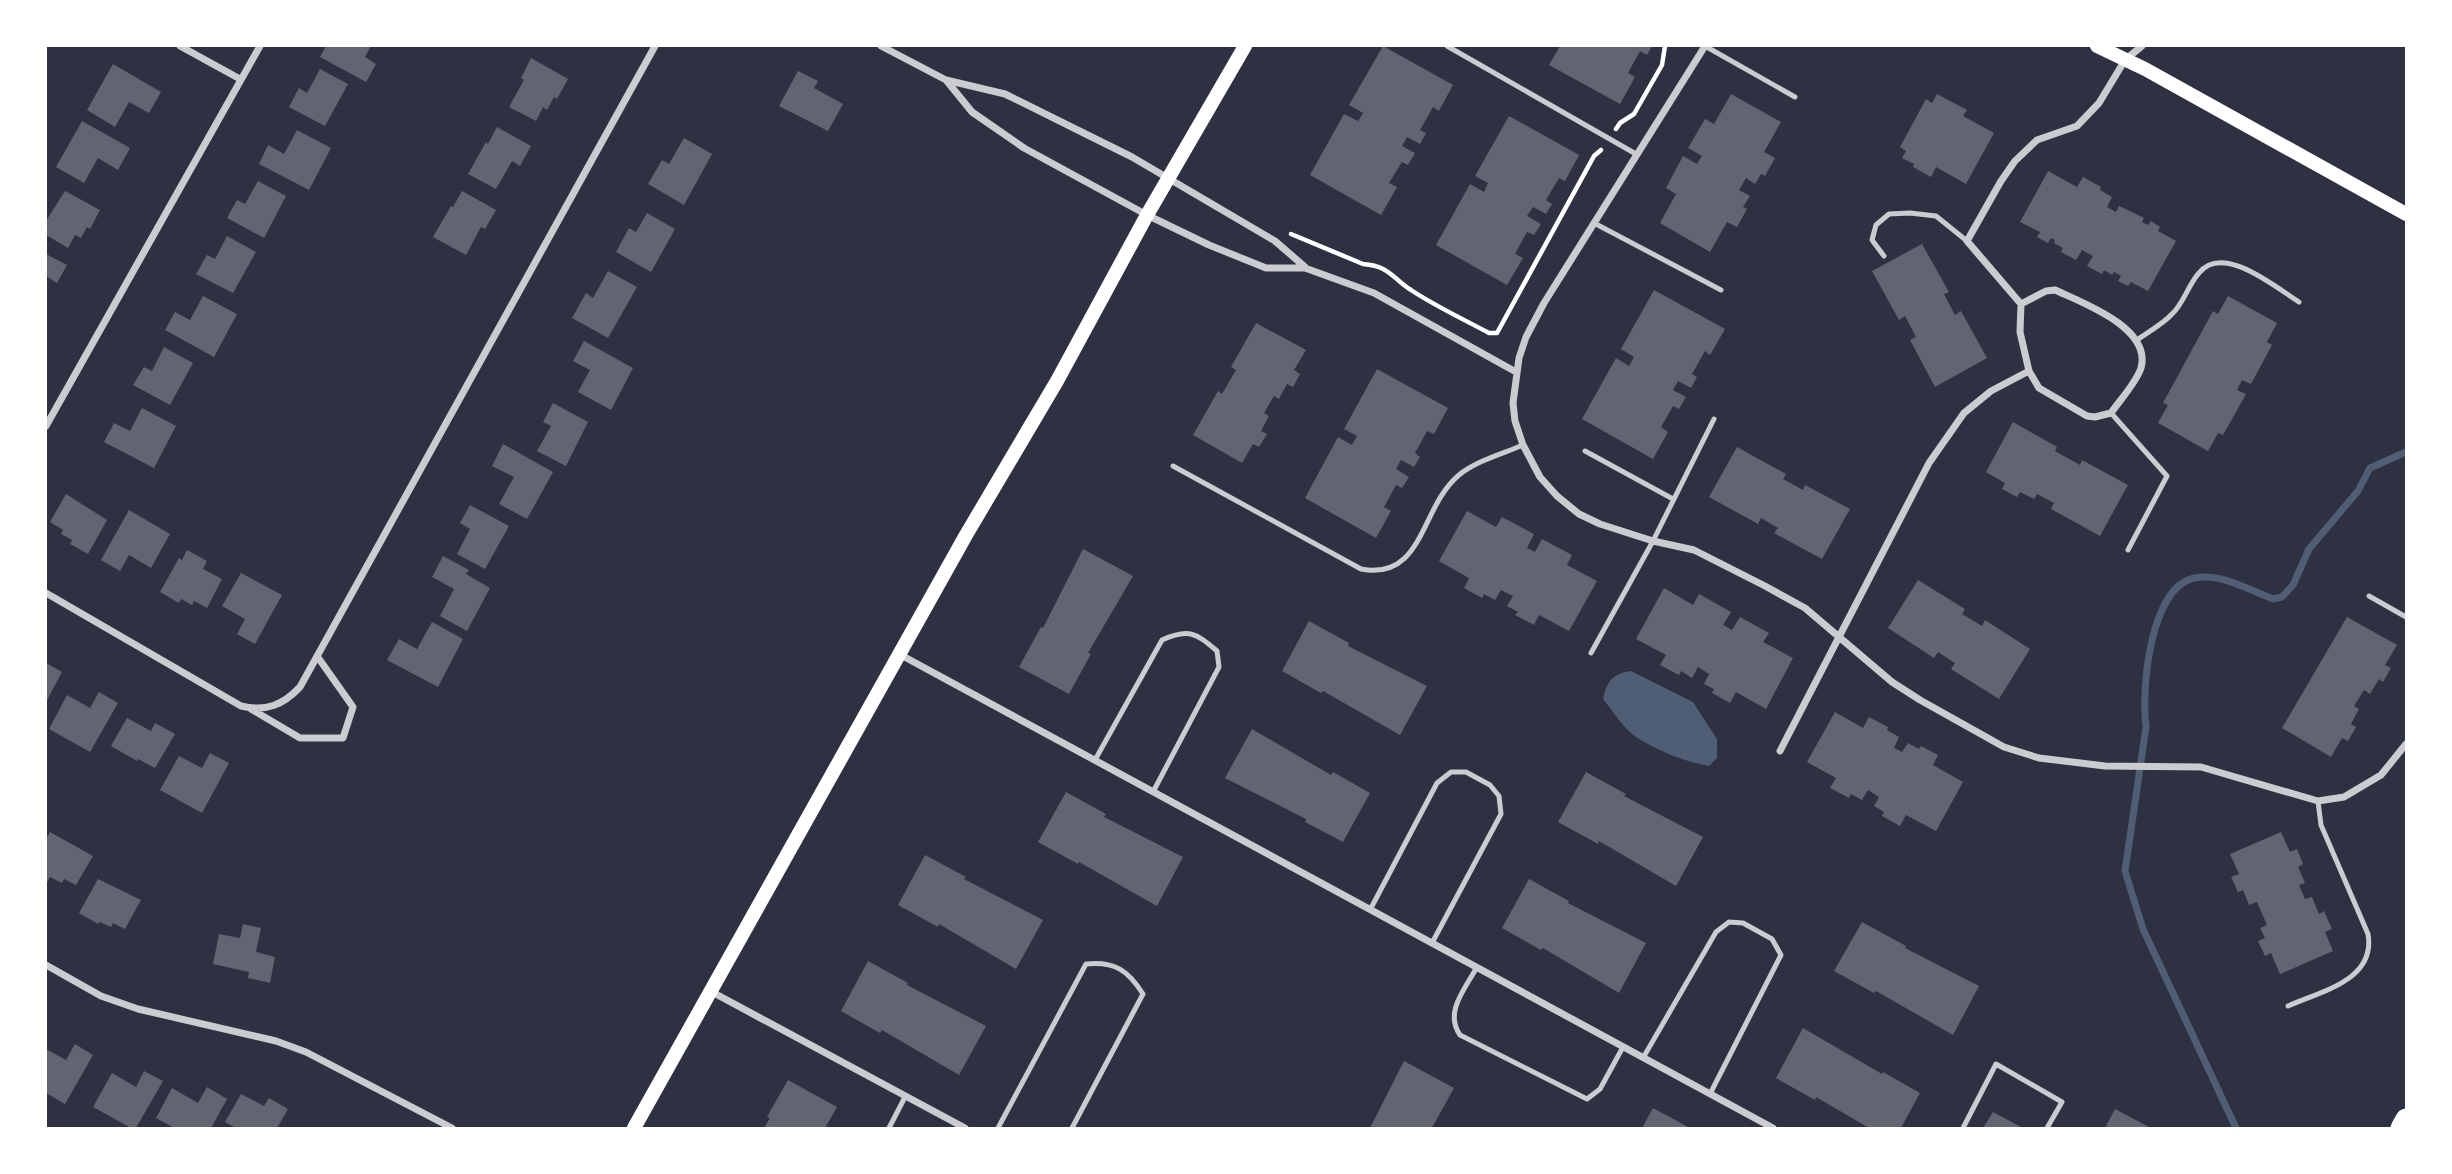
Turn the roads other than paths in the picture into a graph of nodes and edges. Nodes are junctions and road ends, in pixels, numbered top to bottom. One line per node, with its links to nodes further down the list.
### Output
1 (180, 46): 11 (street)
2 (260, 46): 11 (street)
3 (655, 46): 43 (street)
4 (880, 46): 12 (street)
5 (1245, 46): 15 (main road)
6 (1447, 46): 14 (lane)
7 (1705, 46): 13 (lane); 14 (street)
8 (2097, 46): 10 (main road)
9 (2142, 46): 10 (street)
10 (2125, 60): 16 (main road); 19 (street)
11 (240, 79): 30 (street)
12 (946, 80): 15 (street); 17 (street)
13 (1795, 97)
14 (1636, 154): 18 (street)
15 (1167, 179): 17 (main road); 21 (street)
16 (2406, 214)
17 (1147, 215): 21 (street); 42 (main road)
18 (1594, 223): 22 (lane); 27 (street)
19 (1967, 241): 20 (lane); 24 (street)
20 (1884, 256)
21 (1305, 268): 27 (street)
22 (1721, 289)
23 (2299, 302): 25 (lane)
24 (2021, 304): 25 (street); 26 (street)
25 (2137, 340): 28 (street)
26 (2029, 371): 28 (street); 40 (street)
27 (1516, 372): 31 (street)
28 (2111, 413): 36 (lane)
29 (1714, 419): 34 (lane)
30 (46, 426)
31 (1523, 445): 33 (lane); 35 (street)
32 (1585, 451): 34 (lane)
33 (1173, 466)
34 (1673, 499): 35 (lane)
35 (1653, 541): 40 (street); 41 (lane)
36 (2128, 550)
37 (46, 593): 44 (street)
38 (2369, 596): 39 (lane)
39 (2406, 617)
40 (1840, 638): 46 (street); 49 (street)
41 (1591, 653)
42 (899, 654): 47 (street); 54 (main road)
43 (317, 656): 44 (street); 44 (street)
44 (250, 708)
45 (2406, 744): 49 (street)
46 (1780, 751)
47 (1095, 760): 48 (street); 48 (lane)
48 (1153, 792): 50 (street)
49 (2318, 801): 55 (lane)
50 (1370, 909): 51 (street); 51 (lane)
51 (1432, 943): 53 (street)
52 (46, 965): 61 (street)
53 (1477, 967): 56 (street); 56 (lane)
54 (712, 992): 59 (street); 62 (main road)
55 (2288, 1006)
56 (1623, 1047): 57 (street)
57 (1643, 1058): 58 (street); 58 (lane)
58 (1710, 1094): 67 (street)
59 (905, 1097): 63 (lane); 64 (street)
60 (2406, 1119): 70 (highway)
61 (452, 1129)
62 (634, 1129)
63 (889, 1129)
64 (965, 1129)
65 (998, 1129): 66 (lane)
66 (1072, 1129)
67 (1773, 1129)
68 (1963, 1129): 69 (lane)
69 (2047, 1129)
70 (2401, 1129)

